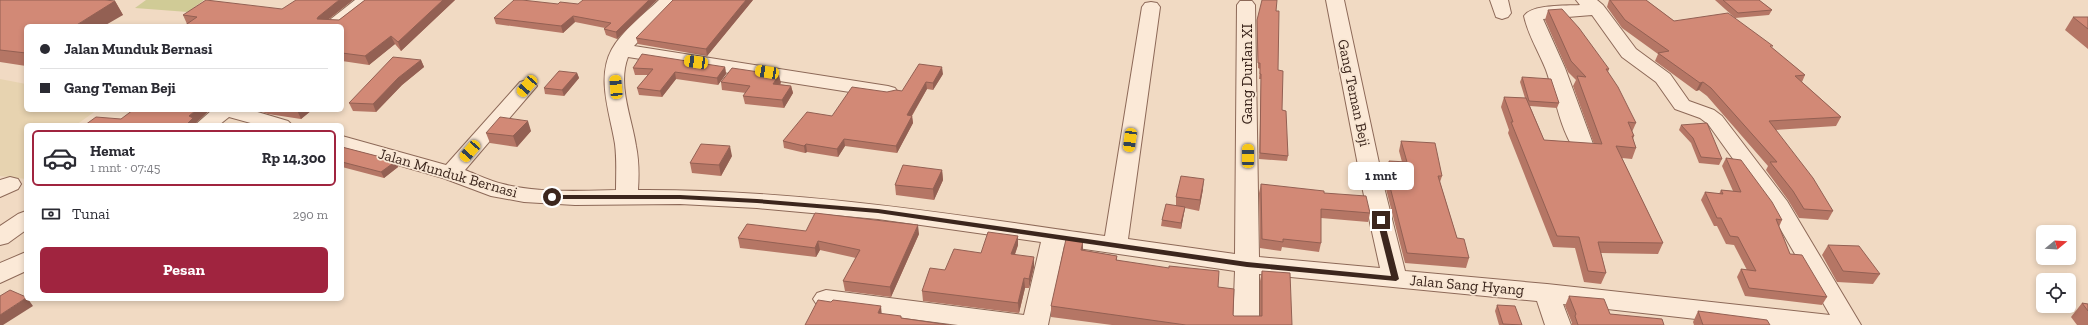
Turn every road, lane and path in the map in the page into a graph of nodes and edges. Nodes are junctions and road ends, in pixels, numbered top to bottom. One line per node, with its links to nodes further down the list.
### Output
1 (367, 0): 7 (street)
2 (669, 0): 8 (street)
3 (1335, 0): 24 (street, Gang Teman Beji)
4 (1595, 3): 16 (street); 32 (street)
5 (1246, 4): 23 (street, Gang DurIan XI)
6 (1150, 6): 22 (street)
7 (334, 24)
8 (621, 50): 10 (street); 18 (street)
9 (527, 86): 17 (street)
10 (888, 92)
11 (223, 112): 13 (street)
12 (233, 112): 14 (street)
13 (209, 123)
14 (274, 123)
15 (344, 143): 17 (street, Jalan Munduk Bernasi)
16 (1582, 144)
17 (451, 173): 18 (street, Jalan Munduk Bernasi)
18 (627, 196): 20 (street, Jalan Sang Hyang)
19 (24, 220): 21 (street)
20 (1054, 236): 22 (street, Jalan Sang Hyang); 28 (street)
21 (0, 237)
22 (1115, 245): 23 (street, Jalan Sang Hyang)
23 (1247, 264): 24 (street, Jalan Sang Hyang); 29 (street, Gang DurIan XI)
24 (1396, 279): 25 (street, Jalan Sang Hyang)
25 (1547, 293): 30 (street); 31 (street, Jalan Sang Hyang)
26 (826, 299): 27 (street)
27 (1031, 325)
28 (1035, 325)
29 (1246, 325)
30 (1558, 325)
31 (1831, 325)
32 (1848, 325)

